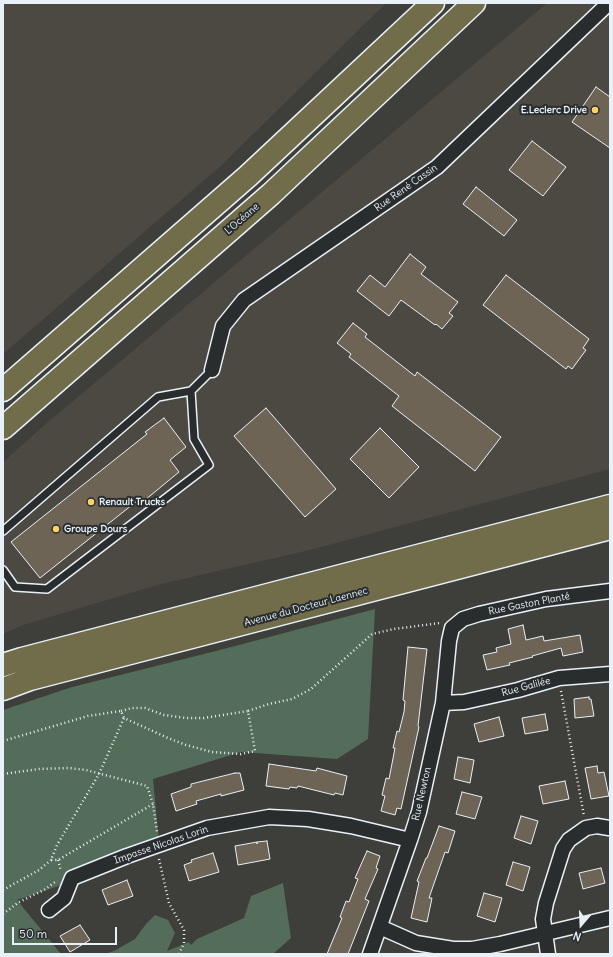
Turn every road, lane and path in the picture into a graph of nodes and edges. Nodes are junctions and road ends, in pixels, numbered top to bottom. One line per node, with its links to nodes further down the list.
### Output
1 (433, 3): 5 (main road)
2 (474, 3): 7 (main road, L’Océane)
3 (609, 3): 4 (street, Rue René Cassin)
4 (212, 370): 6 (lane)
5 (3, 390)
6 (191, 391): 10 (lane); 11 (lane)
7 (3, 428)
8 (610, 506): 14 (main road)
9 (610, 528): 17 (main road, Avenue du Docteur Laennec)
10 (3, 531)
11 (3, 570)
12 (610, 591): 13 (street, Rue Gaston Planté)
13 (452, 628): 18 (street, Rue Newton); 19 (path)
14 (3, 665)
15 (610, 674): 16 (street, Rue Galilée)
16 (560, 678): 18 (street, Rue Galilée); 26 (path)
17 (3, 689)
18 (443, 703): 28 (street, Rue Newton)
19 (248, 711): 20 (path); 21 (path)
20 (121, 712): 21 (path); 22 (path)
21 (124, 718): 24 (path)
22 (3, 742)
23 (3, 774): 24 (path)
24 (99, 774): 29 (path)
25 (153, 804): 30 (path)
26 (586, 828): 27 (street); 38 (street)
27 (609, 828)
28 (410, 840): 34 (street, Impasse Nicolas Lorin); 37 (street, Rue Newton)
29 (51, 860): 30 (path); 33 (path)
30 (58, 860): 31 (path)
31 (61, 873)
32 (59, 877): 35 (path)
33 (3, 890)
34 (49, 910)
35 (3, 914)
36 (610, 918): 38 (street)
37 (380, 927): 38 (street); 39 (street, Rue Newton)
38 (546, 934): 40 (street)
39 (370, 954)
40 (548, 954)

